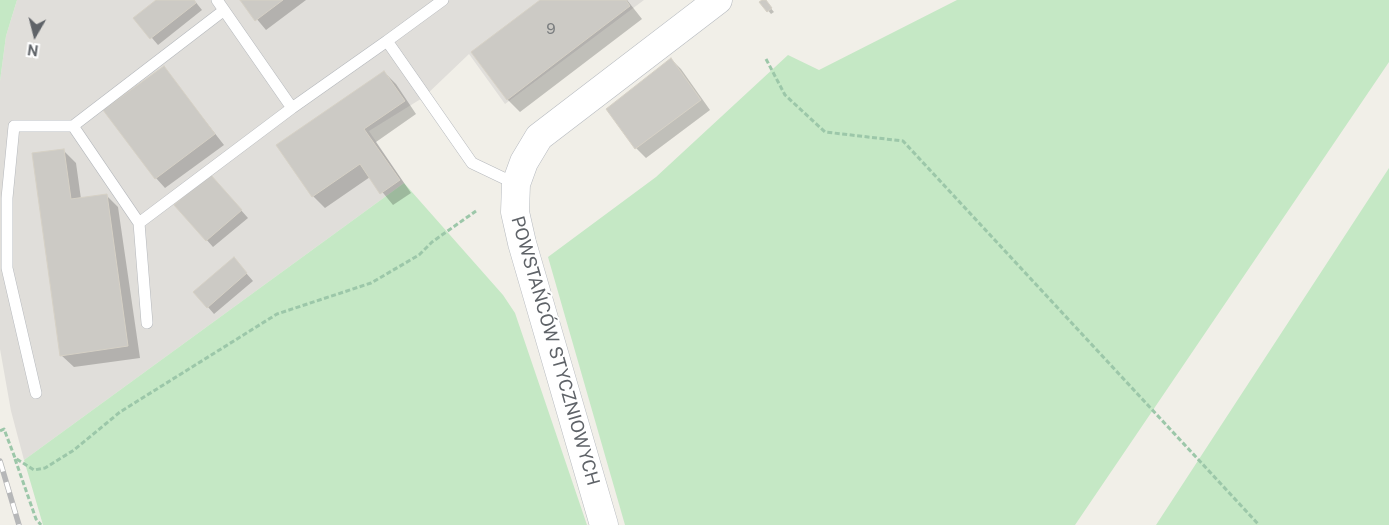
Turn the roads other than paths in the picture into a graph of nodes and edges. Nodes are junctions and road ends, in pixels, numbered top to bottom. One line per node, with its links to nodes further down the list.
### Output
1 (217, 0): 4 (lane)
2 (443, 0): 5 (lane)
3 (718, 0): 8 (street, POWSTAŃCÓW STYCZNIOWYCH)
4 (223, 11): 6 (lane); 7 (lane)
5 (388, 41): 6 (lane); 8 (lane)
6 (292, 108): 9 (lane)
7 (73, 126): 9 (lane); 11 (lane)
8 (516, 184): 12 (street, POWSTAŃCÓW STYCZNIOWYCH)
9 (139, 223): 10 (lane)
10 (147, 323)
11 (36, 393)
12 (604, 525)

